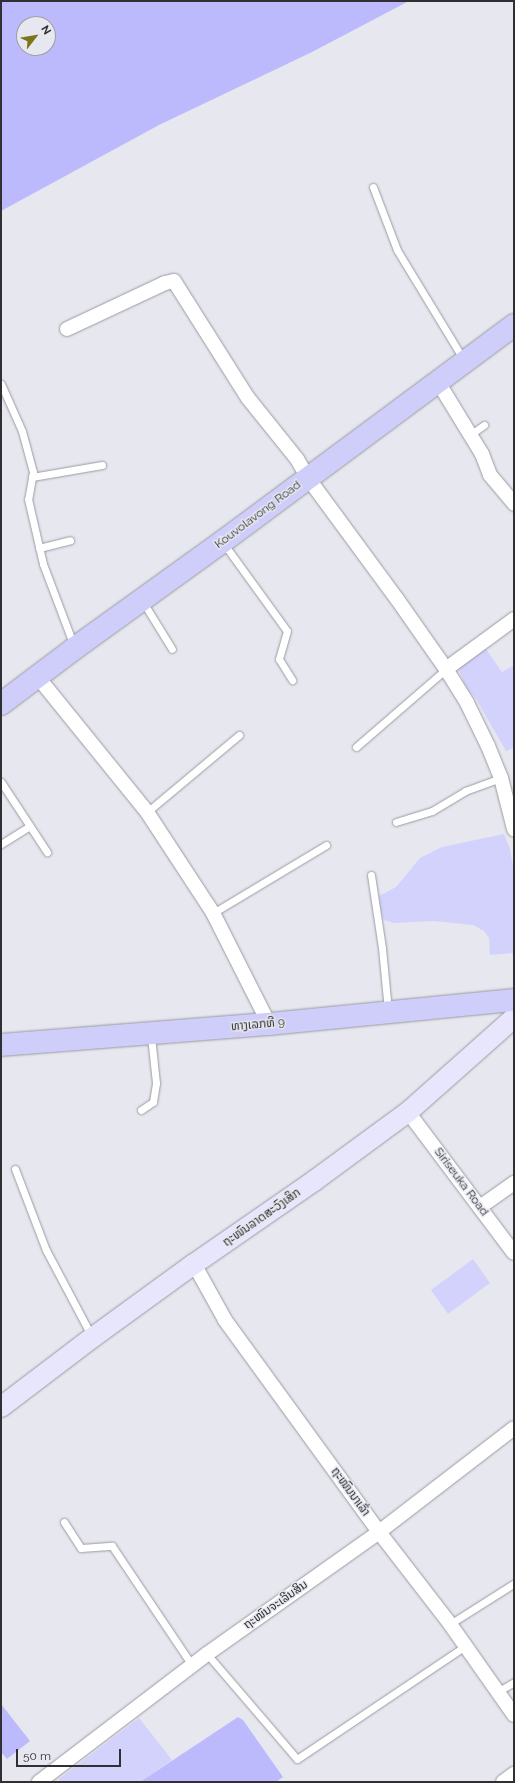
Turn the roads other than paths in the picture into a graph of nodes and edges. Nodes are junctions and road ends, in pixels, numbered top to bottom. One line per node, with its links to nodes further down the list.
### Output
1 (373, 187): 4 (lane)
2 (514, 325): 4 (main road, Kouvolavong Road)
3 (67, 329): 11 (street)
4 (465, 362): 5 (main road, Kouvolavong Road)
5 (438, 382): 8 (street); 11 (main road, Kouvolavong Road)
6 (1, 384): 10 (lane)
7 (484, 425): 8 (lane)
8 (471, 434): 12 (street)
9 (102, 465): 10 (lane)
10 (32, 477): 15 (lane)
11 (308, 478): 14 (main road, Kouvolavong Road); 20 (street)
12 (514, 504)
13 (70, 540): 15 (lane)
14 (222, 542): 16 (main road, Kouvolavong Road); 22 (lane)
15 (39, 548): 18 (lane)
16 (142, 600): 18 (main road, Kouvolavong Road); 19 (lane)
17 (514, 619): 20 (street)
18 (75, 648): 21 (main road, Kouvolavong Road)
19 (172, 649)
20 (446, 669): 25 (lane); 26 (street)
21 (37, 676): 23 (main road, Kouvolavong Road); 28 (street)
22 (292, 680)
23 (1, 704)
24 (239, 735): 28 (lane)
25 (356, 747)
26 (501, 778): 29 (lane); 31 (street)
27 (1, 782): 30 (lane)
28 (147, 812): 36 (street)
29 (396, 822)
30 (30, 826): 32 (lane); 34 (lane)
31 (514, 829)
32 (1, 844)
33 (326, 845): 36 (lane)
34 (47, 852)
35 (371, 875): 38 (lane)
36 (213, 913): 40 (street)
37 (514, 1000): 38 (main road, ທາງເລກທີ 9)
38 (388, 1012): 40 (main road, ທາງເລກທີ 9)
39 (514, 1018): 44 (street, ຖະໜົນລາດສະວົງເສິກ)
40 (268, 1024): 41 (main road, ທາງເລກທີ 9)
41 (151, 1034): 42 (main road, ທາງເລກທີ 9); 43 (lane)
42 (1, 1045)
43 (141, 1110)
44 (408, 1112): 47 (street, Siriseuka Road); 49 (street, ຖະໜົນລາດສະວົງເສິກ)
45 (15, 1169): 50 (lane)
46 (514, 1182): 47 (street)
47 (480, 1208): 48 (street, Siriseuka Road)
48 (514, 1253)
49 (194, 1264): 50 (street, ຖະໜົນລາດສະວົງເສິກ); 54 (street, ຖະໜົນນາເລົ່າ)
50 (92, 1338): 51 (street, ຖະໜົນລາດສະວົງເສິກ)
51 (1, 1407)
52 (514, 1428): 54 (street, ຖະໜົນຈະເລີນສິນ)
53 (64, 1522): 59 (lane)
54 (379, 1532): 56 (street, ຖະໜົນນາເລົ່າ); 58 (street, ຖະໜົນຈະເລີນສິນ)
55 (514, 1584): 56 (lane)
56 (450, 1624): 57 (street, ຖະໜົນນາເລົ່າ)
57 (465, 1646): 58 (lane); 61 (street, ຖະໜົນນາເລົ່າ)
58 (207, 1654): 59 (street, ຖະໜົນຈະເລີນສິນ)
59 (192, 1665): 64 (street, ຖະໜົນຈະເລີນສິນ)
60 (514, 1682): 61 (lane)
61 (497, 1692): 62 (street, ຖະໜົນນາເລົ່າ)
62 (514, 1715)
63 (514, 1774): 65 (street)
64 (39, 1782)
65 (503, 1782)

